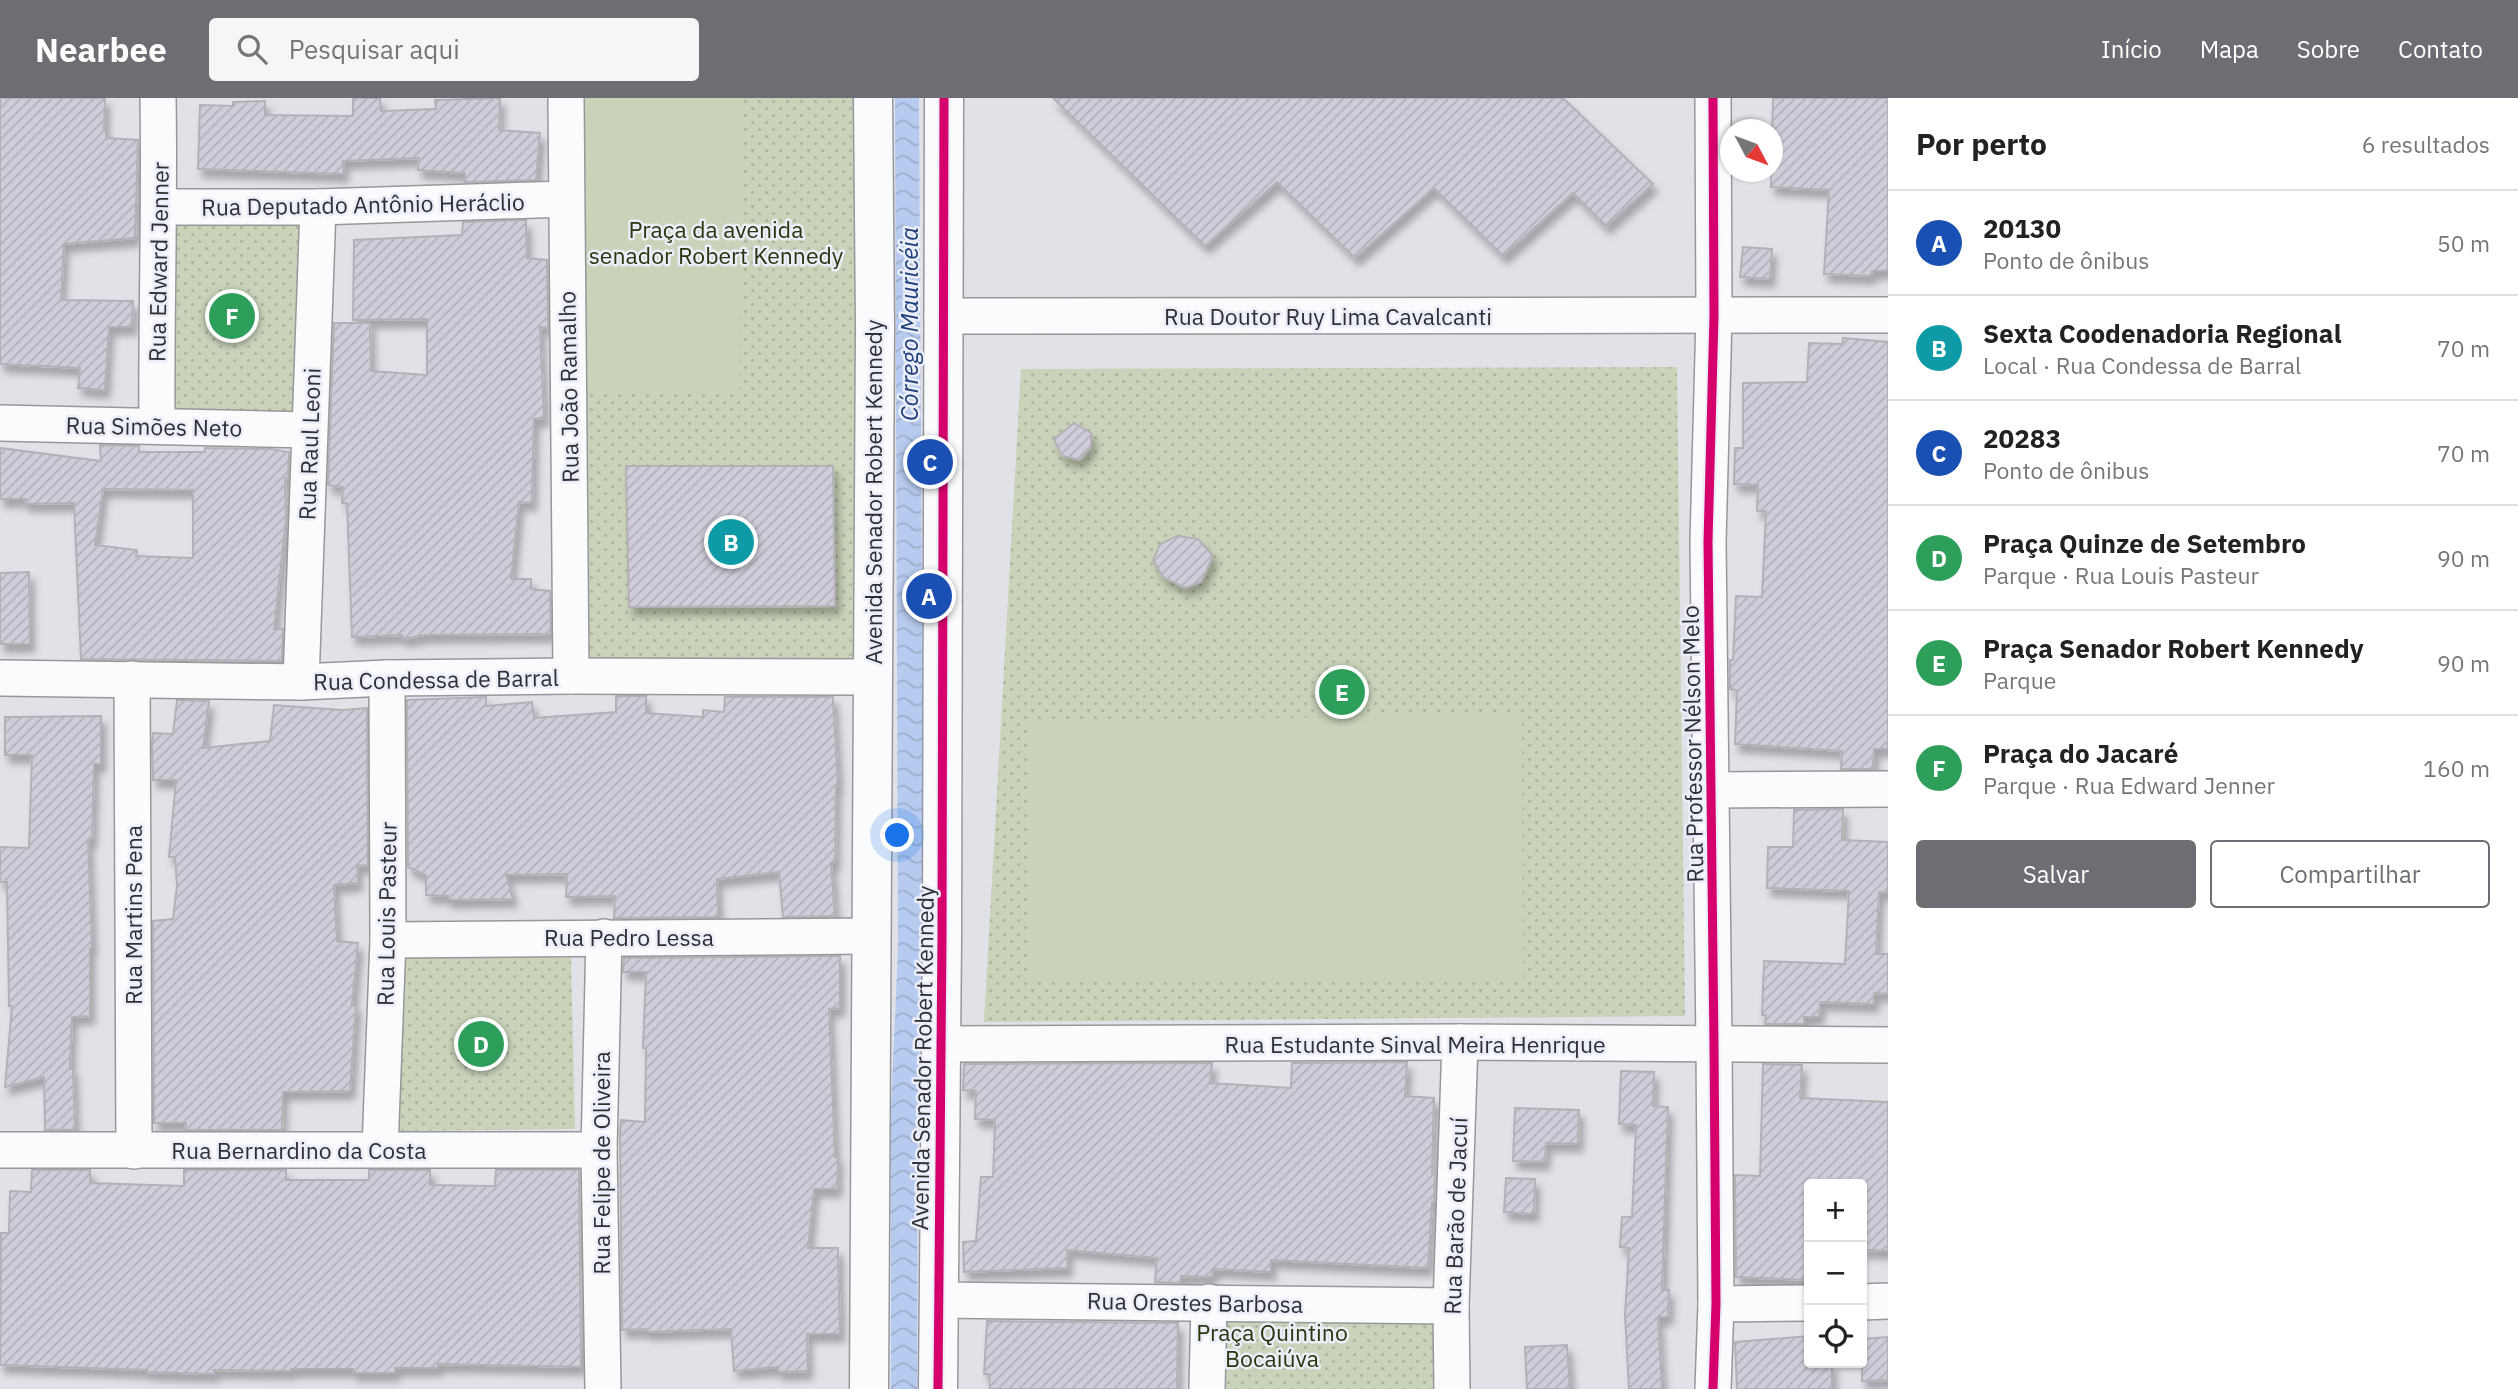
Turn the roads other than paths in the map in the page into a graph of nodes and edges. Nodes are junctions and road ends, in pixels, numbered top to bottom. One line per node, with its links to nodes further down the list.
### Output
1 (158, 98): 7 (street, Rua Edward Jenner)
2 (566, 98): 6 (street, Rua João Ramalho)
3 (873, 98): 16 (street, Avenida Senador Robert Kennedy)
4 (944, 98): 10 (street, Avenida Senador Robert Kennedy)
5 (1713, 98): 11 (street, Rua Professor Nélson Melo)
6 (566, 200): 8 (street, Rua Deputado Antônio Heráclio); 15 (street, Rua João Ramalho)
7 (160, 207): 8 (street, Rua Deputado Antônio Heráclio); 13 (street, Rua Edward Jenner)
8 (318, 207): 14 (street, Rua Raul Leoni)
9 (1888, 315): 11 (street, Rua Doutor Ruy Lima Cavalcanti)
10 (942, 316): 11 (street, Rua Doutor Ruy Lima Cavalcanti); 27 (street, Avenida Senador Robert Kennedy)
11 (1714, 316): 22 (street, Rua Professor Nélson Melo)
12 (0, 423): 13 (street, Rua Simões Neto)
13 (157, 426): 14 (street, Rua Simões Neto)
14 (309, 430): 20 (street, Rua Raul Leoni)
15 (571, 676): 16 (street, Rua Condessa de Barral); 18 (street, Rua Condessa de Barral)
16 (872, 677): 23 (street, Avenida Senador Robert Kennedy)
17 (0, 678): 19 (street, Rua Condessa de Barral)
18 (387, 678): 20 (street, Rua Condessa de Barral); 25 (street, Rua Louis Pasteur)
19 (132, 680): 20 (street, Rua Condessa de Barral); 33 (street, Rua Martins Pena)
20 (301, 682)
21 (1888, 789): 22 (street)
22 (1712, 790): 28 (street, Rua Professor Nélson Melo)
23 (872, 936): 24 (street, Rua Pedro Lessa); 42 (street, Avenida Senador Robert Kennedy)
24 (604, 937): 25 (street, Rua Pedro Lessa); 32 (street, Rua Felipe de Oliveira)
25 (388, 940): 30 (street, Rua Louis Pasteur)
26 (1460, 1042): 27 (street, Rua Estudante Sinval Meira Henrique); 28 (street, Rua Estudante Sinval Meira Henrique); 40 (street, Rua Barão de Jacuí)
27 (942, 1044): 34 (street, Avenida Senador Robert Kennedy)
28 (1714, 1045): 29 (street, Rua Estudante Sinval Meira Henrique); 39 (street, Rua Professor Nélson Melo)
29 (1888, 1045)
30 (380, 1149): 32 (street, Rua Bernardino da Costa); 33 (street, Rua Bernardino da Costa)
31 (0, 1150): 33 (street, Rua Bernardino da Costa)
32 (598, 1150): 41 (street, Rua Felipe de Oliveira)
33 (134, 1151)
34 (938, 1300): 36 (street, Rua Orestes Barbosa); 43 (street, Avenida Senador Robert Kennedy)
35 (1888, 1301): 37 (street)
36 (1209, 1302): 40 (street, Rua Orestes Barbosa); 44 (street)
37 (1867, 1302)
38 (1804, 1303): 39 (street)
39 (1716, 1304): 46 (street, Rua Professor Nélson Melo)
40 (1451, 1306): 45 (street, Rua Barão de Jacuí)
41 (603, 1389)
42 (869, 1389)
43 (938, 1389)
44 (1207, 1389)
45 (1452, 1389)
46 (1713, 1389)

